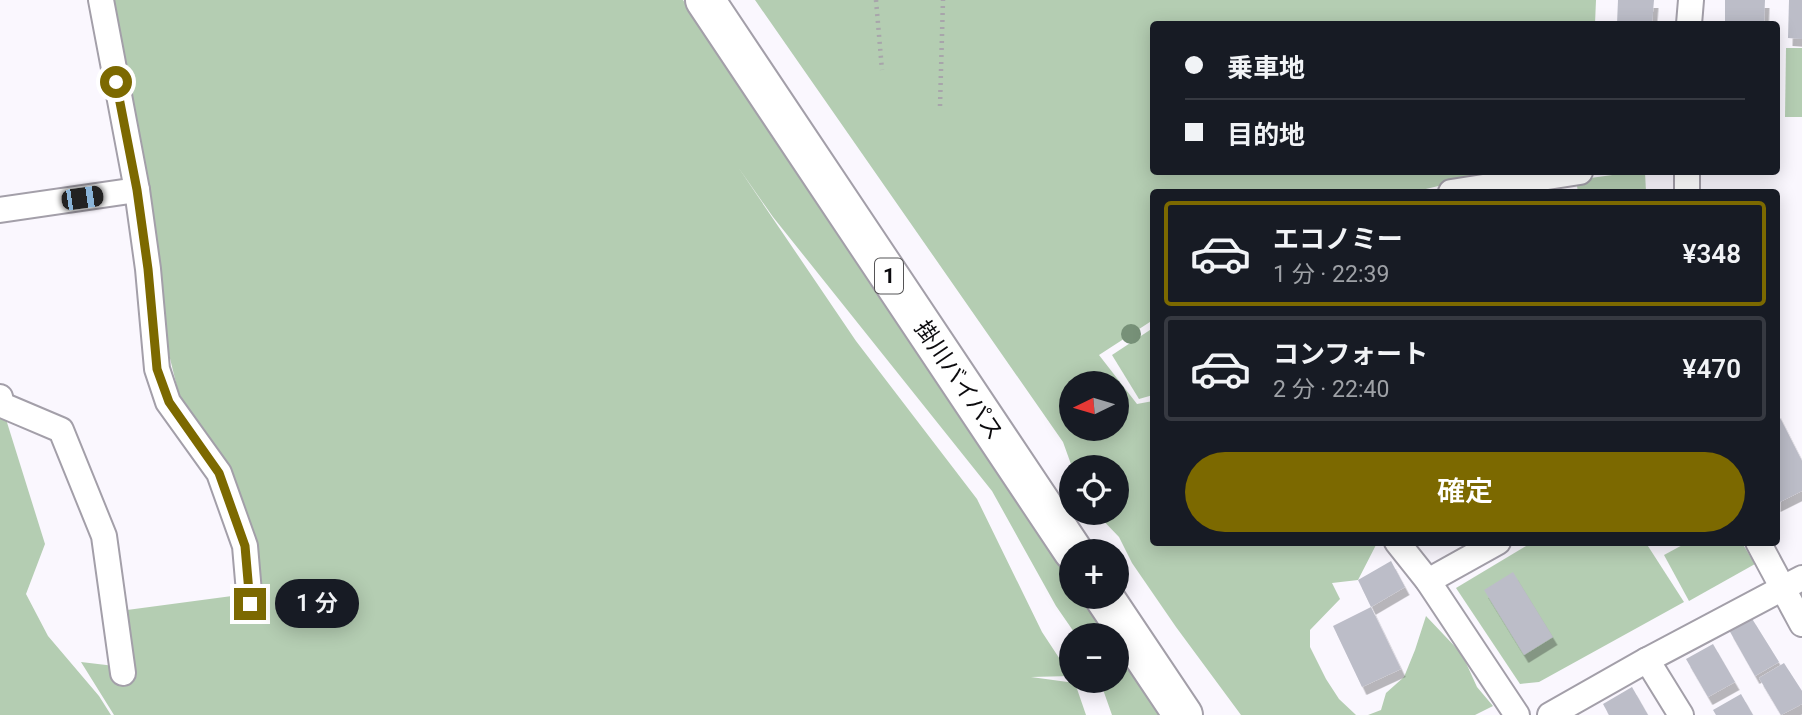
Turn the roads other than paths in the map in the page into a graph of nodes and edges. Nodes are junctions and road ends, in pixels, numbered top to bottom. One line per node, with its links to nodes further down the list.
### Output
1 (101, 0): 7 (street)
2 (705, 0): 10 (highway, 掛川バイパス / 1)
3 (1691, 0): 4 (street)
4 (1689, 21)
5 (1561, 175): 6 (street)
6 (1470, 189)
7 (137, 190): 8 (street); 16 (street)
8 (0, 210)
9 (0, 397): 20 (street)
10 (1065, 539)
11 (1400, 546): 14 (street)
12 (1492, 546): 14 (street)
13 (1761, 546): 15 (street)
14 (1428, 581): 22 (street)
15 (1792, 584): 18 (street); 19 (street)
16 (250, 604)
17 (1112, 609): 21 (highway)
18 (1802, 624)
19 (1647, 660): 23 (street); 24 (street)
20 (123, 673)
21 (1183, 715)
22 (1517, 715)
23 (1550, 715)
24 (1681, 715)

